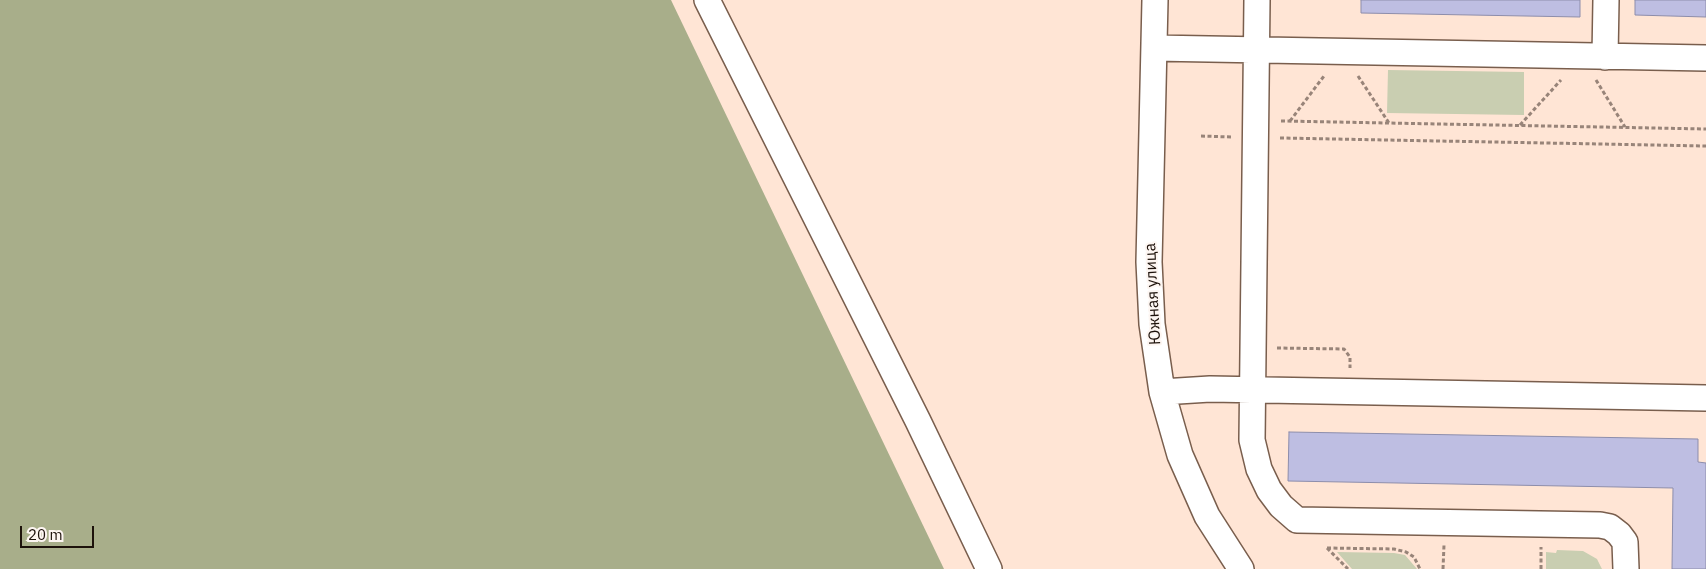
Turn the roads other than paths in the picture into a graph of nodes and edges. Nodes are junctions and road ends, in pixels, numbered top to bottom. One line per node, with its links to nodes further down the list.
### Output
1 (707, 0): 12 (street)
2 (1155, 0): 5 (street, Южная улица)
3 (1258, 0): 6 (street)
4 (1606, 0): 7 (street)
5 (1154, 48): 6 (street); 10 (street, Южная улица)
6 (1257, 50): 7 (street); 9 (street)
7 (1593, 56): 8 (street)
8 (1706, 58)
9 (1251, 390): 10 (street); 11 (street); 14 (street)
10 (1162, 392): 13 (street, Южная улица)
11 (1706, 398)
12 (989, 569)
13 (1241, 569)
14 (1626, 569)

